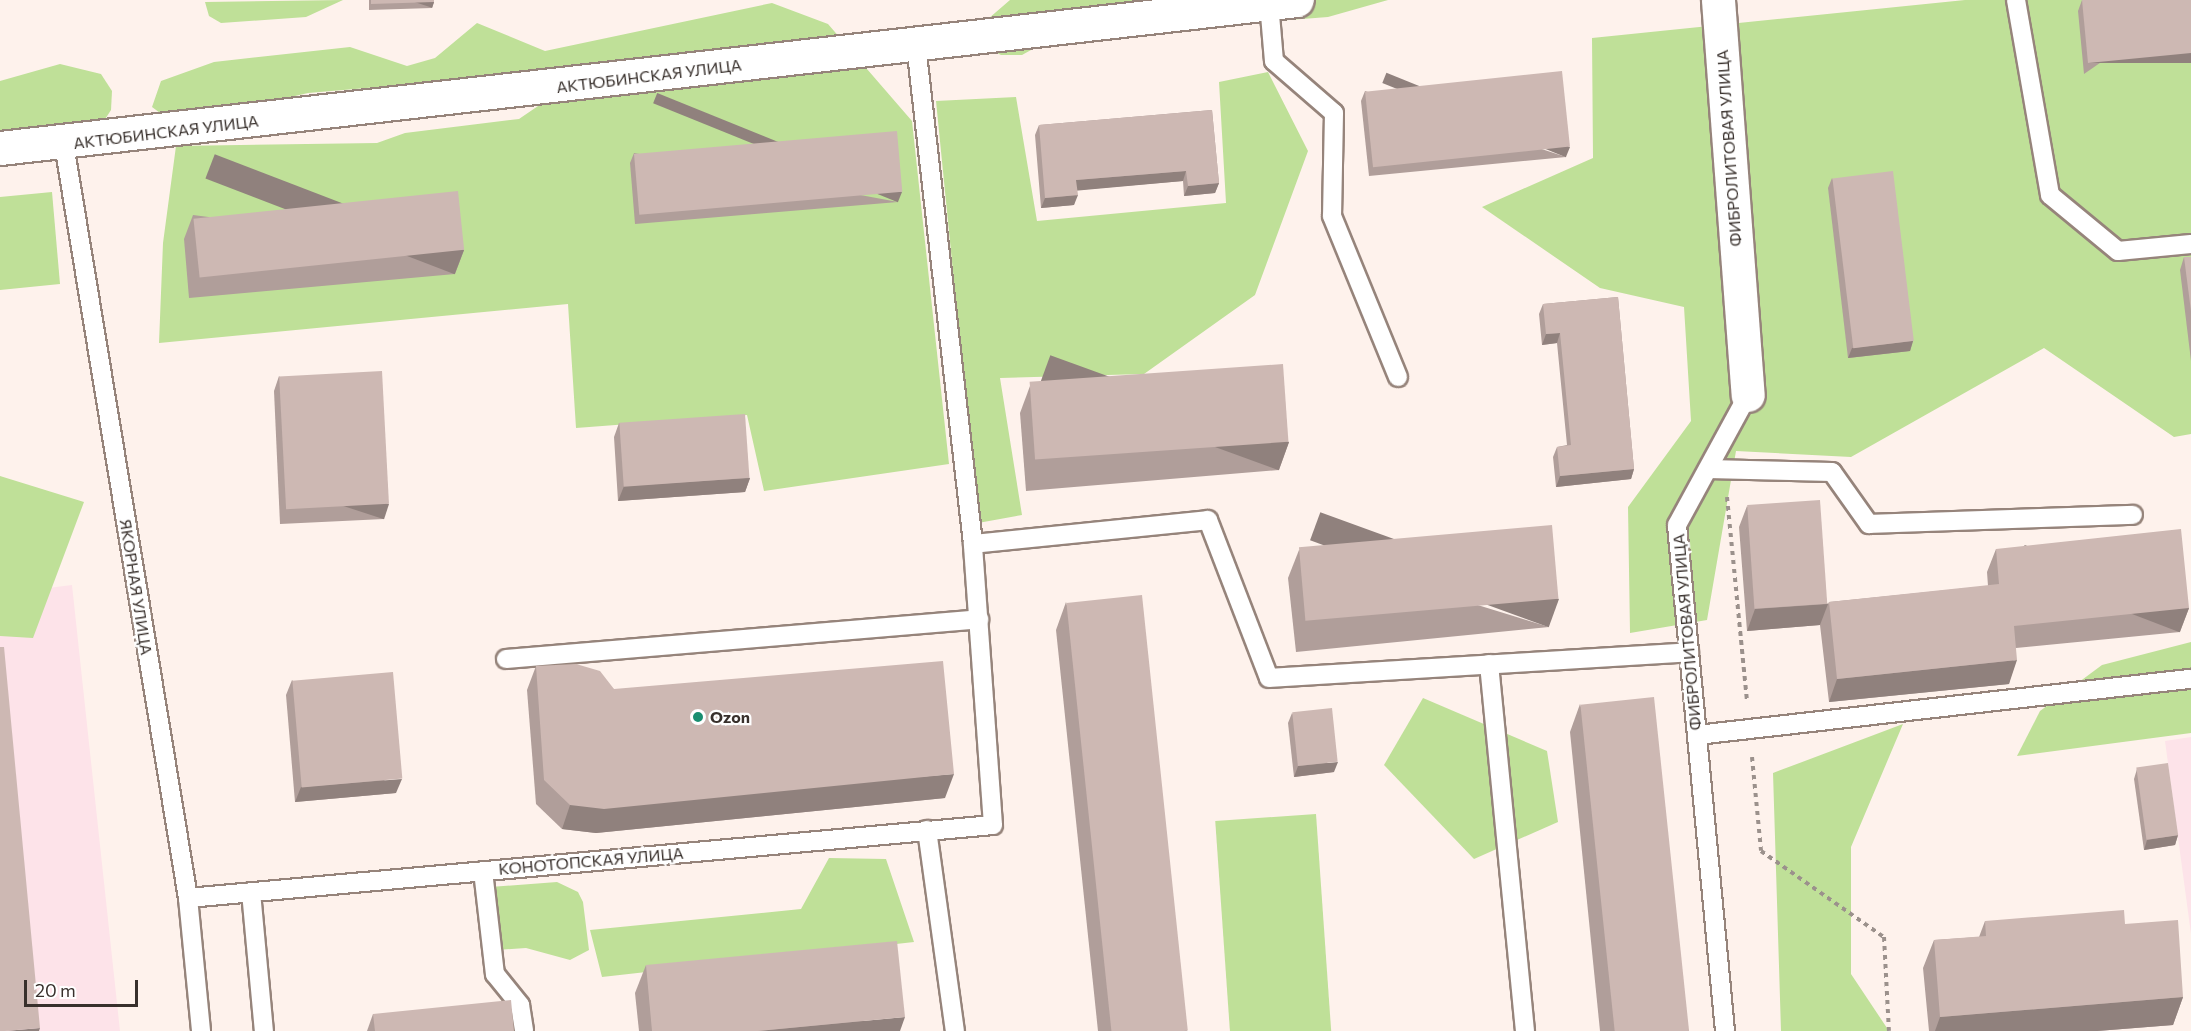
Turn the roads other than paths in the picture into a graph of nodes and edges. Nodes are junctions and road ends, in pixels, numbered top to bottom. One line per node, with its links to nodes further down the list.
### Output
1 (1718, 0): 9 (street, ФИБРОЛИТОВАЯ УЛИЦА)
2 (2016, 0): 7 (lane)
3 (1283, 2): 4 (street, АКТЮБИНСКАЯ УЛИЦА); 8 (lane)
4 (916, 45): 5 (street, АКТЮБИНСКАЯ УЛИЦА); 12 (lane)
5 (64, 144): 6 (street, АКТЮБИНСКАЯ УЛИЦА); 22 (lane, ЯКОРНАЯ УЛИЦА)
6 (0, 148)
7 (2191, 244)
8 (1398, 377)
9 (1748, 395): 10 (lane, ФИБРОЛИТОВАЯ УЛИЦА)
10 (1716, 469): 11 (lane); 14 (lane, ФИБРОЛИТОВАЯ УЛИЦА)
11 (2133, 515)
12 (974, 544): 13 (lane); 16 (lane)
13 (979, 619): 15 (lane); 19 (lane, КОНОТОПСКАЯ УЛИЦА)
14 (1689, 652): 16 (lane); 18 (lane, ФИБРОЛИТОВАЯ УЛИЦА)
15 (506, 659)
16 (1489, 664): 27 (lane)
17 (2191, 679): 18 (lane)
18 (1697, 735): 28 (lane, ФИБРОЛИТОВАЯ УЛИЦА)
19 (927, 830): 20 (lane, КОНОТОПСКАЯ УЛИЦА); 26 (lane)
20 (483, 871): 21 (lane, КОНОТОПСКАЯ УЛИЦА); 25 (lane)
21 (251, 892): 22 (lane, КОНОТОПСКАЯ УЛИЦА); 24 (lane)
22 (188, 898): 23 (lane, ЯКОРНАЯ УЛИЦА)
23 (201, 1031)
24 (264, 1031)
25 (524, 1031)
26 (955, 1031)
27 (1525, 1031)
28 (1725, 1031)

